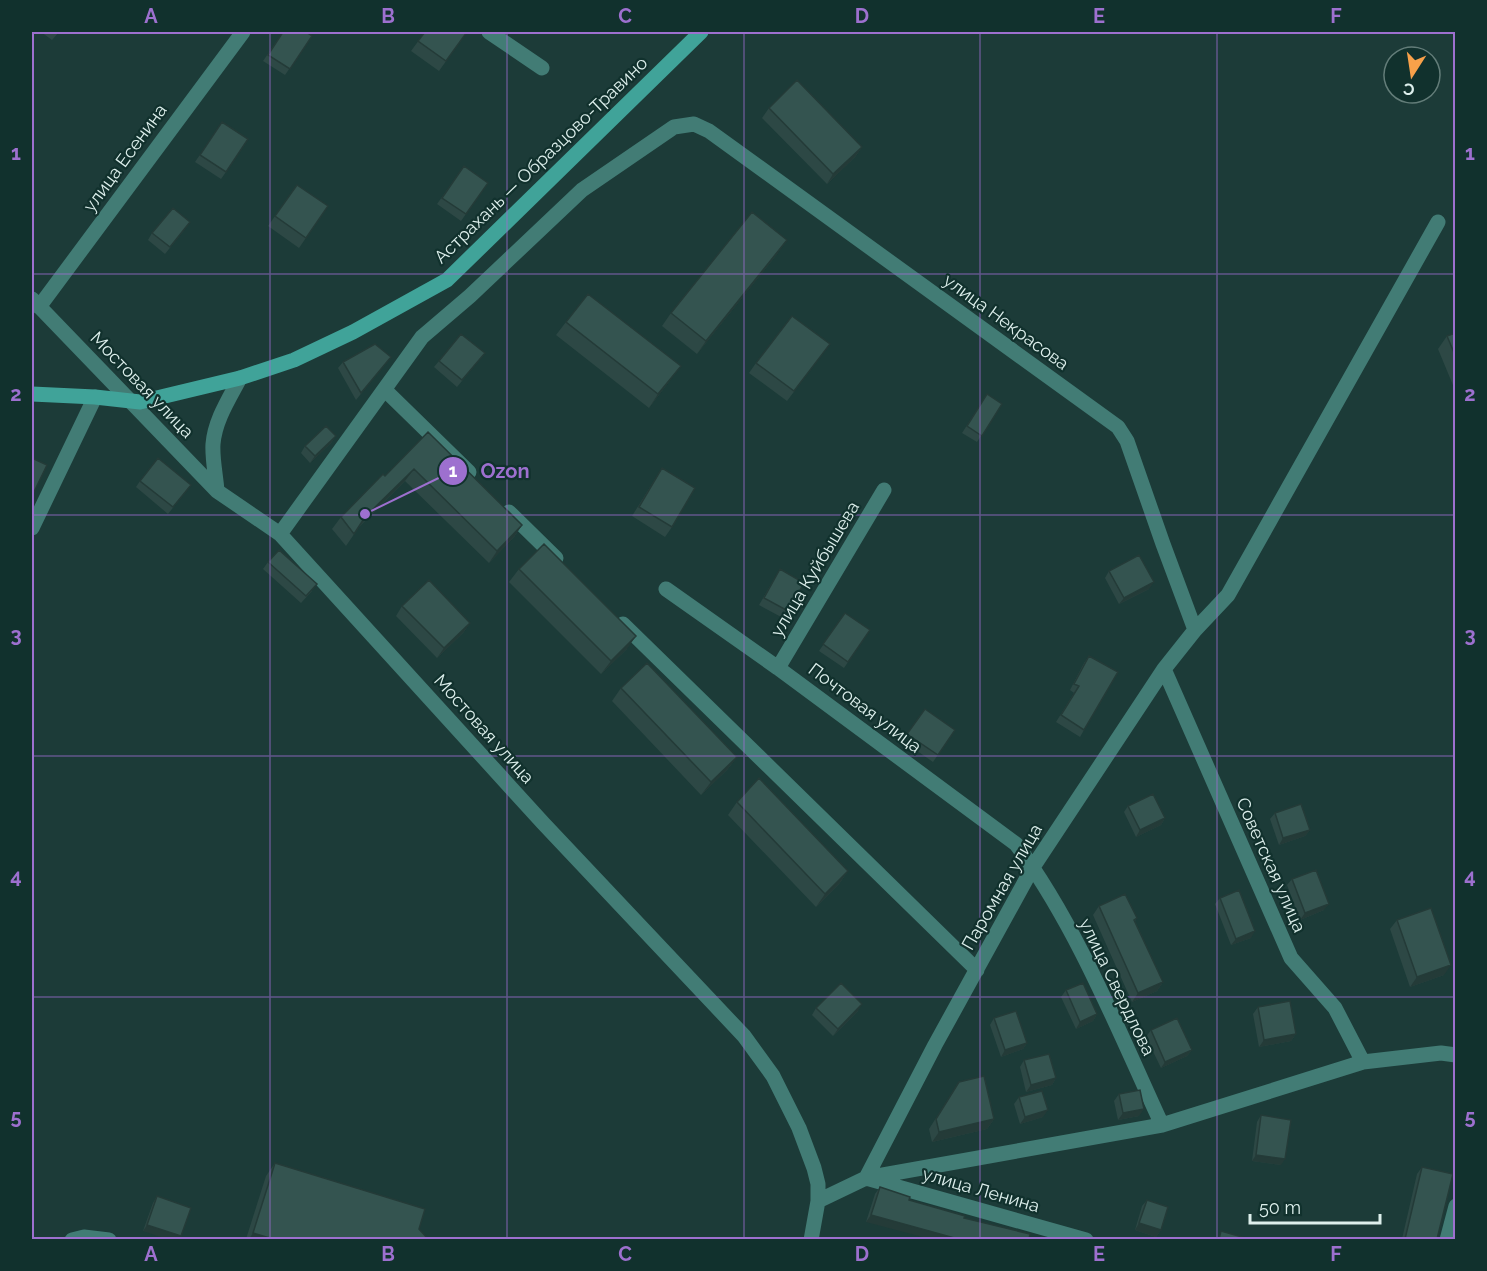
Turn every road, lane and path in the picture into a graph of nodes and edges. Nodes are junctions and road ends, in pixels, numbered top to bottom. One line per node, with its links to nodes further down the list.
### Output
1 (243, 32): 6 (street, улица Есенина)
2 (489, 32): 4 (street)
3 (701, 32): 7 (street, Астрахань — Образцово-Травино)
4 (542, 69)
5 (1438, 222): 21 (street, Паромная улица)
6 (35, 303): 11 (street, Мостовая улица)
7 (240, 378): 11 (street, Астрахань — Образцово-Травино); 14 (street)
8 (385, 390): 12 (street); 17 (street); 21 (street, улица Некрасова)
9 (32, 394): 10 (street, Астрахань — Образцово-Травино)
10 (95, 397): 11 (street, Астрахань — Образцово-Травино); 16 (street)
11 (130, 400): 14 (street, Мостовая улица)
12 (478, 482)
13 (884, 490): 22 (street, улица Куйбышева)
14 (217, 491): 17 (street, Мостовая улица)
15 (495, 498): 18 (street)
16 (32, 528)
17 (280, 534): 30 (street, Мостовая улица)
18 (562, 564)
19 (666, 589): 22 (street, Почтовая улица)
20 (613, 614): 25 (street)
21 (1195, 630): 23 (street, Паромная улица)
22 (778, 668): 24 (street, Почтовая улица)
23 (1164, 669): 24 (street, Паромная улица); 27 (street, Советская улица)
24 (1033, 867): 25 (street, Паромная улица); 28 (street, улица Свердлова)
25 (977, 970): 29 (street, Паромная улица)
26 (1455, 1055): 27 (street)
27 (1363, 1062): 28 (street)
28 (1162, 1125): 29 (street)
29 (866, 1178): 30 (street); 35 (street, улица Ленина)
30 (818, 1201): 34 (street, Мостовая улица)
31 (1455, 1206): 36 (street)
32 (72, 1239): 33 (street)
33 (109, 1239)
34 (811, 1239)
35 (1086, 1239)
36 (1447, 1239)

